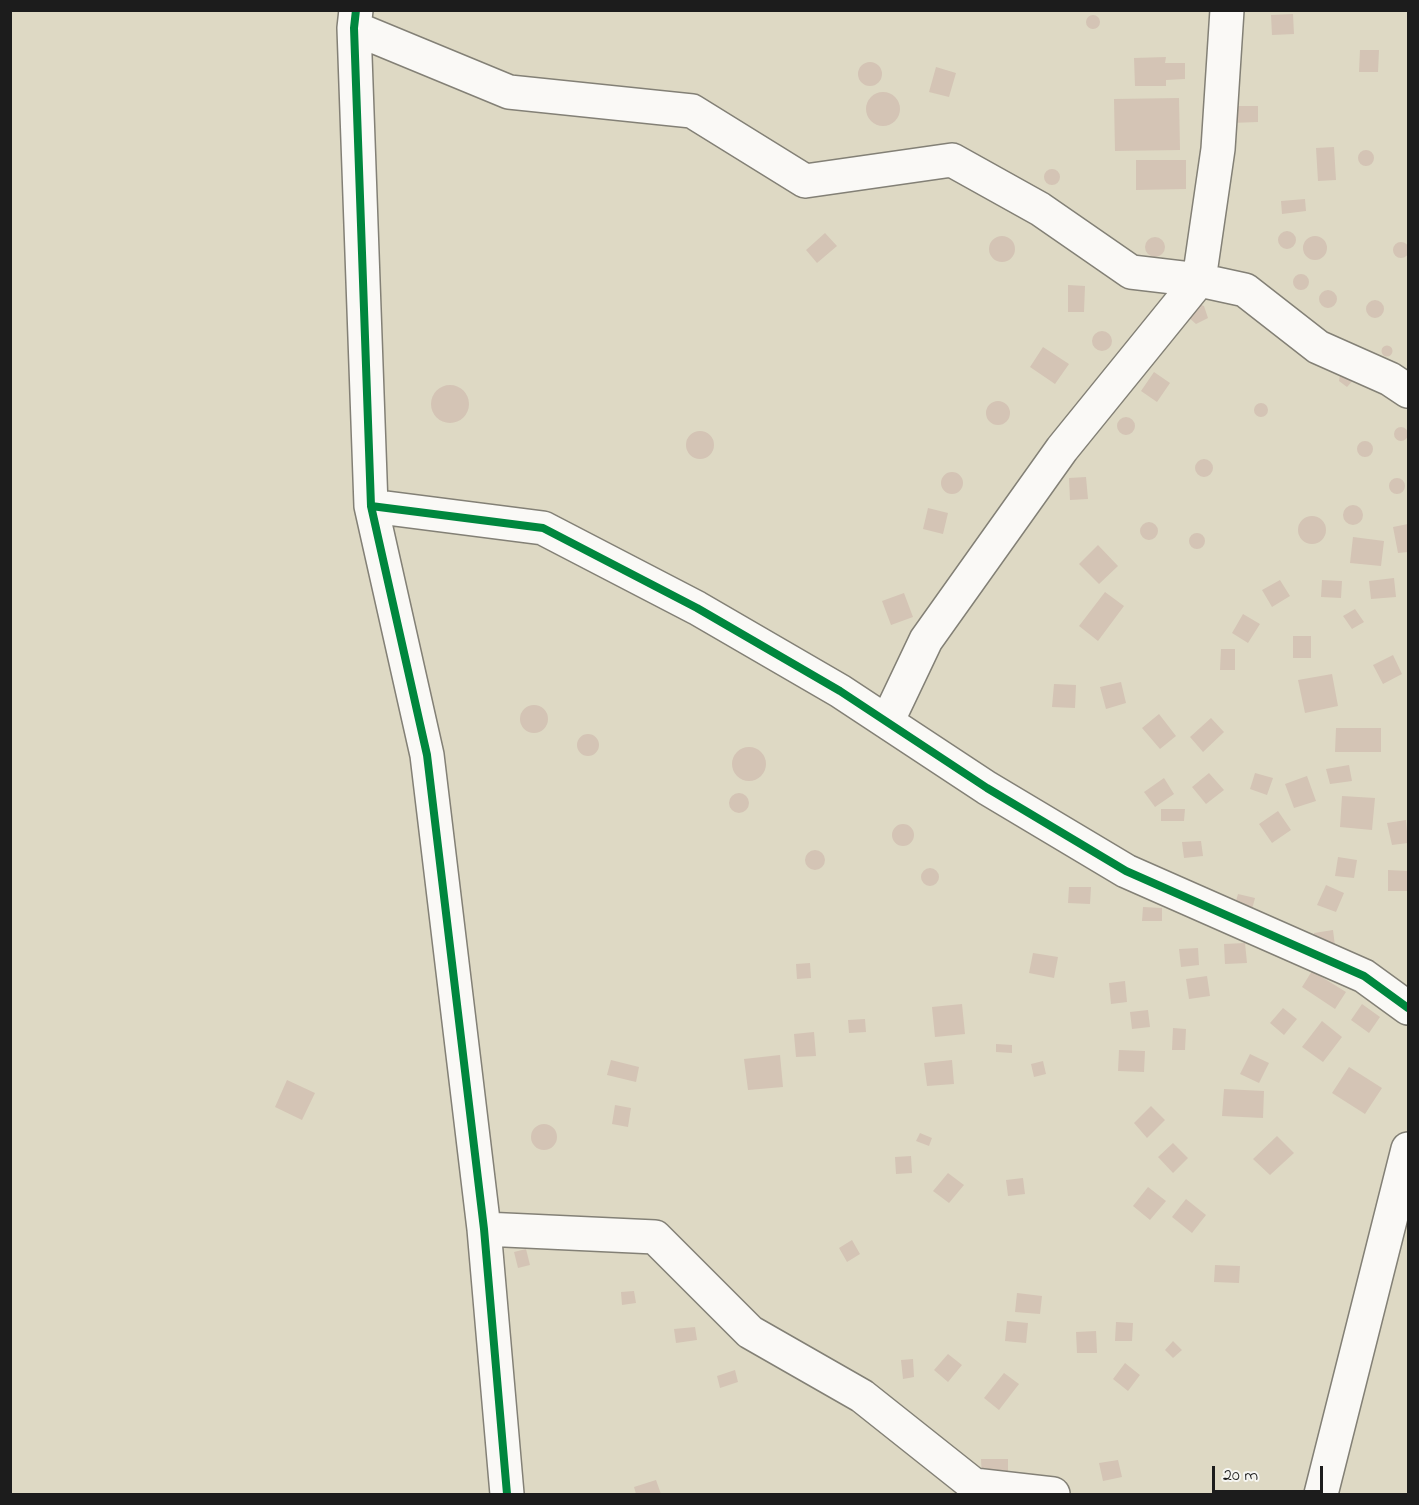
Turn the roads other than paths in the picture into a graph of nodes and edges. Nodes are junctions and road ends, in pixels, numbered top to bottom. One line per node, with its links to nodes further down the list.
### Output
1 (1227, 10): 3 (street)
2 (355, 19): 3 (street); 5 (street)
3 (1199, 280): 4 (street); 6 (street)
4 (1408, 391)
5 (371, 506): 6 (street); 10 (street)
6 (887, 722): 7 (street)
7 (1408, 1008)
8 (1408, 1149): 9 (street)
9 (1404, 1188): 13 (street)
10 (484, 1229): 11 (street); 12 (street)
11 (507, 1494)
12 (1053, 1494)
13 (1321, 1494)

